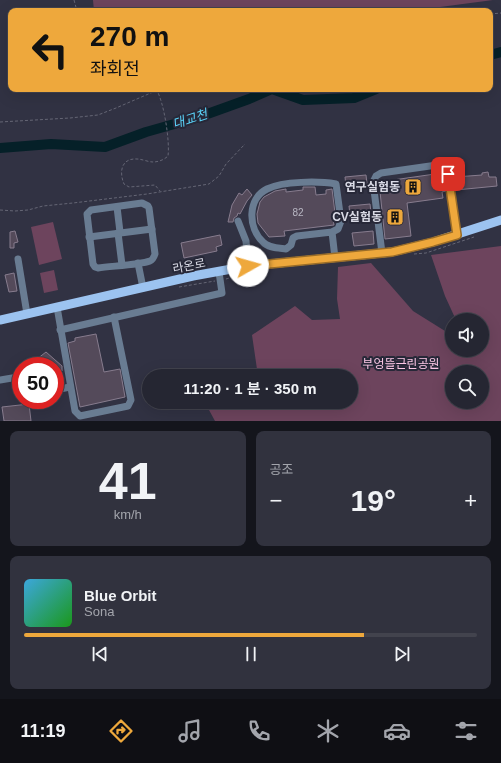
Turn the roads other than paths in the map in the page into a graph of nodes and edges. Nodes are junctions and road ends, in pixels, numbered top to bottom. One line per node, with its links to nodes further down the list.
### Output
1 (117, 207): 4 (lane); 6 (lane); 9 (lane)
2 (501, 220): 8 (main road, 라온로)
3 (238, 221): 10 (lane)
4 (152, 229): 6 (lane); 14 (lane)
5 (332, 232): 7 (lane); 7 (lane); 12 (lane)
6 (119, 233): 9 (lane); 15 (lane)
7 (256, 234): 10 (lane)
8 (457, 235): 11 (main road, 라온로); 11 (lane)
9 (89, 237): 15 (lane)
10 (246, 241): 16 (lane)
11 (382, 253): 12 (main road, 라온로)
12 (335, 258): 16 (main road, 라온로)
13 (18, 259): 20 (lane)
14 (138, 263): 15 (lane); 18 (lane)
15 (122, 265)
16 (248, 266): 17 (main road, 라온로)
17 (220, 276): 18 (main road, 라온로); 21 (lane)
18 (143, 288): 19 (main road, 라온로)
19 (57, 307): 20 (main road, 라온로); 23 (lane)
20 (27, 314): 22 (main road, 라온로)
21 (114, 317): 23 (lane); 26 (lane)
22 (0, 320)
23 (60, 330): 26 (lane)
24 (12, 377): 25 (lane)
25 (0, 380)
26 (70, 387): 27 (lane)
27 (64, 388)

